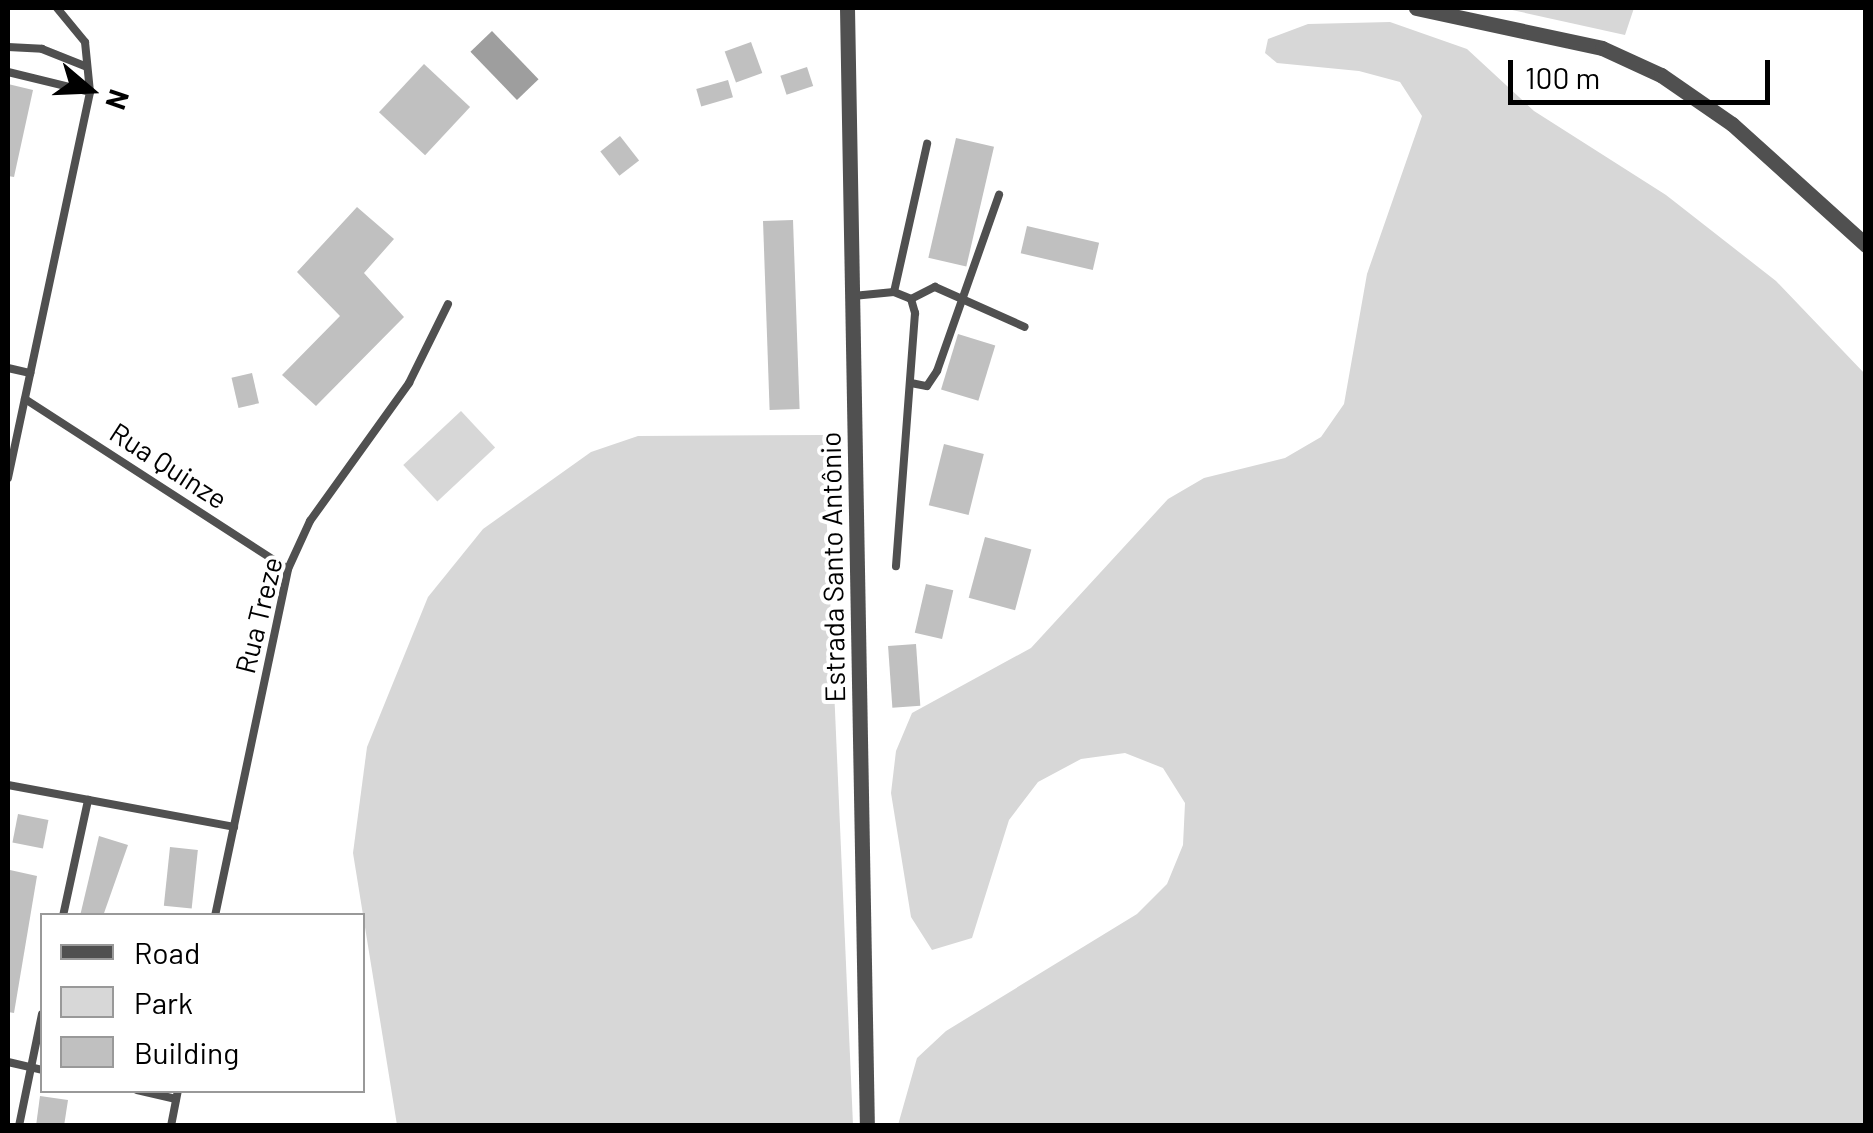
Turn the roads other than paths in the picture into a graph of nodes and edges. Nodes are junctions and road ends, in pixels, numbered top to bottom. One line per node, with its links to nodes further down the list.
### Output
1 (57, 8): 5 (lane)
2 (847, 8): 12 (street, Estrada Santo Antônio)
3 (1416, 8): 10 (street)
4 (8, 48): 5 (lane)
5 (88, 67): 7 (lane)
6 (8, 72): 7 (lane)
7 (90, 92): 18 (lane)
8 (926, 144): 11 (lane)
9 (1000, 195): 13 (lane)
10 (1866, 245)
11 (894, 292): 12 (lane); 14 (lane)
12 (853, 296): 36 (street, Estrada Santo Antônio)
13 (959, 296): 14 (lane); 16 (lane); 19 (lane)
14 (911, 298): 19 (lane)
15 (448, 304): 23 (lane, Rua Treze)
16 (1025, 327)
17 (8, 368): 18 (lane)
18 (30, 373): 20 (lane)
19 (911, 383): 22 (lane)
20 (24, 398): 21 (lane); 23 (lane, Rua Quinze)
21 (8, 478)
22 (896, 566)
23 (288, 569): 26 (lane, Rua Treze)
24 (8, 785): 25 (lane)
25 (88, 800): 26 (lane); 27 (lane)
26 (234, 827): 28 (lane, Rua Treze)
27 (64, 913)
28 (217, 913)
29 (40, 1024): 31 (lane)
30 (8, 1062): 31 (lane)
31 (31, 1068): 32 (lane); 34 (lane)
32 (40, 1070)
33 (177, 1095): 35 (lane)
34 (19, 1126)
35 (171, 1126)
36 (867, 1126)

